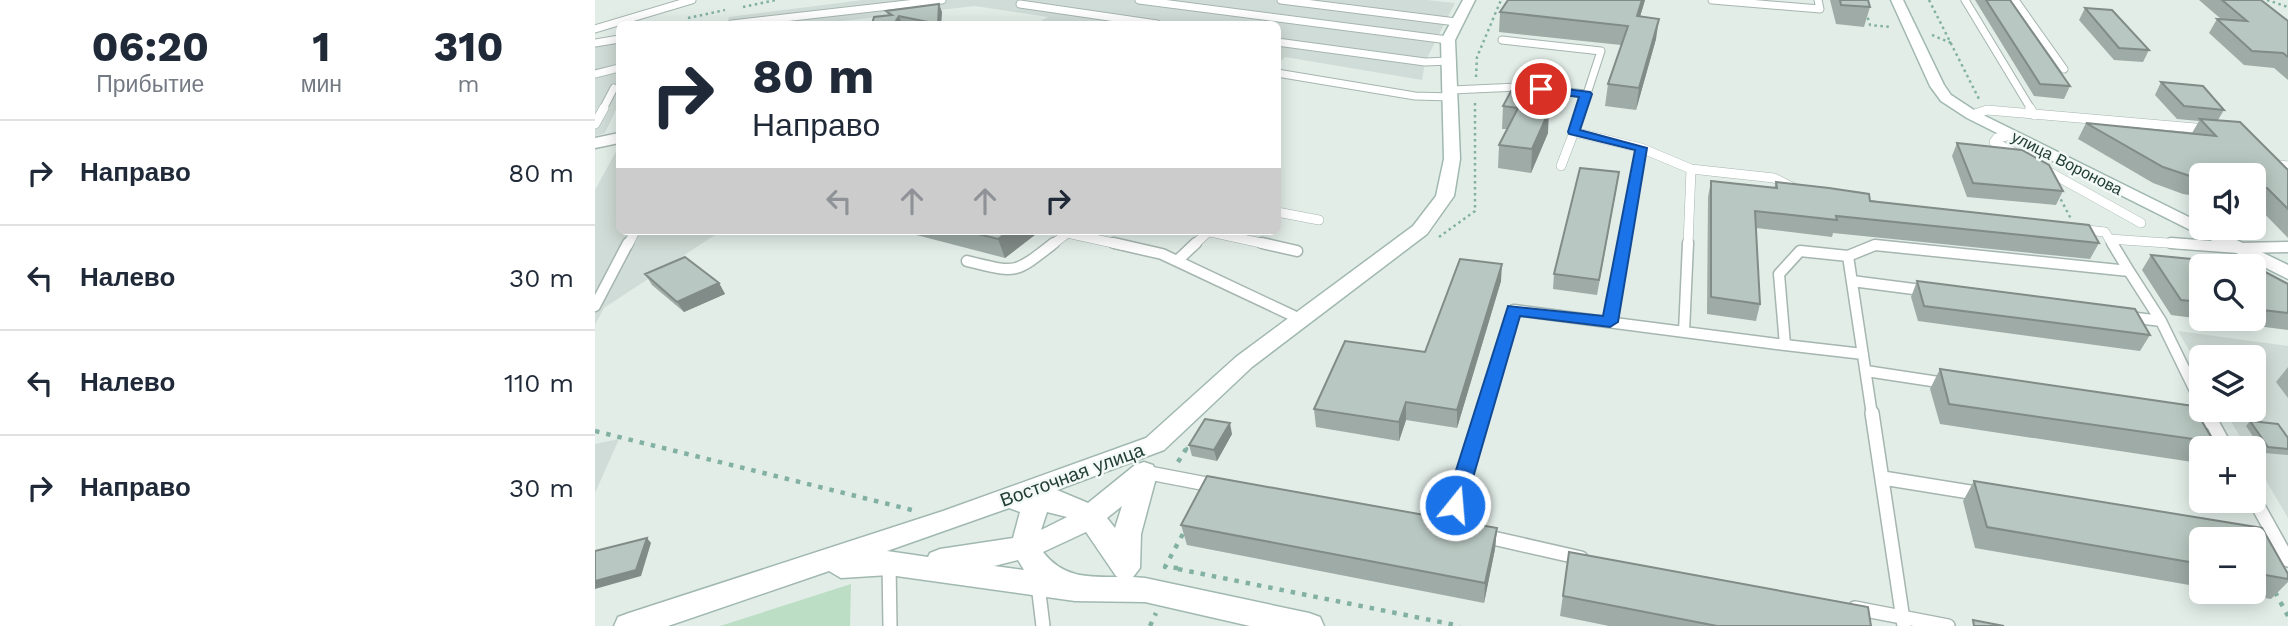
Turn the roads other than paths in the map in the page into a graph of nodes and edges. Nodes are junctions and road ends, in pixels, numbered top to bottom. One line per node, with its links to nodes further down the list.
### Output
1 (692, 0): 13 (lane)
2 (936, 0): 3 (lane); 14 (lane)
3 (941, 0)
4 (1139, 0): 20 (lane)
5 (1282, 0): 16 (lane)
6 (1469, 0): 16 (street)
7 (1712, 0): 8 (lane)
8 (1818, 0)
9 (1897, 0): 32 (street, улица Воронова)
10 (1965, 0): 33 (lane)
11 (2015, 0): 26 (lane)
12 (1020, 4): 15 (lane)
13 (622, 21)
14 (758, 21)
15 (1136, 21)
16 (1456, 22): 20 (street)
17 (616, 23): 18 (lane)
18 (595, 29)
19 (616, 40): 22 (lane)
20 (1448, 40): 24 (street, Восточная улица)
21 (1502, 40): 31 (lane)
22 (595, 43)
23 (1281, 43): 24 (lane)
24 (1450, 61): 30 (street, Восточная улица)
25 (616, 69): 27 (lane)
26 (2064, 69)
27 (595, 74)
28 (1281, 74): 30 (lane)
29 (614, 88): 34 (lane)
30 (1452, 94): 31 (lane); 68 (street, Восточная улица)
31 (1586, 94): 36 (lane)
32 (1972, 115): 33 (lane); 37 (street, улица Воронова)
33 (2034, 115): 35 (lane)
34 (595, 124)
35 (2212, 130)
36 (1574, 132): 40 (lane); 42 (lane)
37 (2012, 135): 48 (lane); 57 (street, улица Воронова)
38 (616, 139): 39 (street)
39 (595, 144)
40 (1641, 148): 43 (lane); 70 (lane)
41 (2265, 156): 44 (lane)
42 (1561, 166)
43 (1691, 169): 45 (lane); 71 (lane)
44 (2284, 169)
45 (1806, 194)
46 (1281, 213): 47 (lane)
47 (1319, 220)
48 (2141, 223)
49 (2062, 227): 55 (lane)
50 (633, 235): 66 (lane)
51 (1064, 235): 61 (lane)
52 (1081, 235): 60 (lane)
53 (1203, 235): 60 (lane)
54 (1225, 235): 58 (lane)
55 (2109, 239): 57 (lane); 62 (lane)
56 (2288, 247): 57 (lane)
57 (2238, 248): 63 (street, улица Воронова)
58 (1297, 251)
59 (1848, 256): 62 (lane); 64 (lane); 72 (lane)
60 (1178, 260): 68 (lane)
61 (967, 261)
62 (2129, 271): 69 (lane)
63 (2288, 273)
64 (1852, 281): 65 (lane); 73 (lane)
65 (1946, 293)
66 (595, 306)
67 (2120, 316): 69 (lane)
68 (1300, 319): 79 (street, Восточная улица)
69 (2161, 321): 75 (lane)
70 (1610, 322): 71 (lane); 93 (lane)
71 (1684, 332): 72 (lane)
72 (1785, 345): 73 (lane)
73 (1863, 354): 74 (lane)
74 (1865, 371): 76 (lane); 82 (lane)
75 (2189, 378)
76 (1962, 385)
77 (2183, 418): 78 (lane)
78 (2189, 418)
79 (1155, 444): 80 (street); 81 (street, Восточная улица)
80 (1144, 472): 83 (lane); 87 (street); 95 (street)
81 (1069, 476): 85 (street); 88 (street, Восточная улица)
82 (1883, 478): 84 (lane); 101 (lane)
83 (1237, 490)
84 (1992, 496)
85 (1041, 500): 87 (street); 88 (street); 91 (street)
86 (2262, 513): 90 (lane)
87 (1090, 516): 91 (street); 95 (street)
88 (950, 519): 96 (street, Восточная улица)
89 (2266, 540): 90 (lane)
90 (2278, 542): 92 (lane)
91 (1027, 548): 94 (street); 98 (street)
92 (2288, 560)
93 (1597, 561)
94 (896, 563): 96 (street); 97 (street); 103 (lane)
95 (1124, 565): 99 (street)
96 (791, 573): 102 (street, Восточная улица)
97 (1038, 585): 98 (street); 104 (lane)
98 (1075, 589): 99 (street)
99 (1145, 590): 105 (street)
100 (1838, 605): 101 (lane)
101 (1903, 622): 106 (lane)
102 (629, 626)
103 (890, 626)
104 (1043, 626)
105 (1308, 626)
106 (1948, 626)

